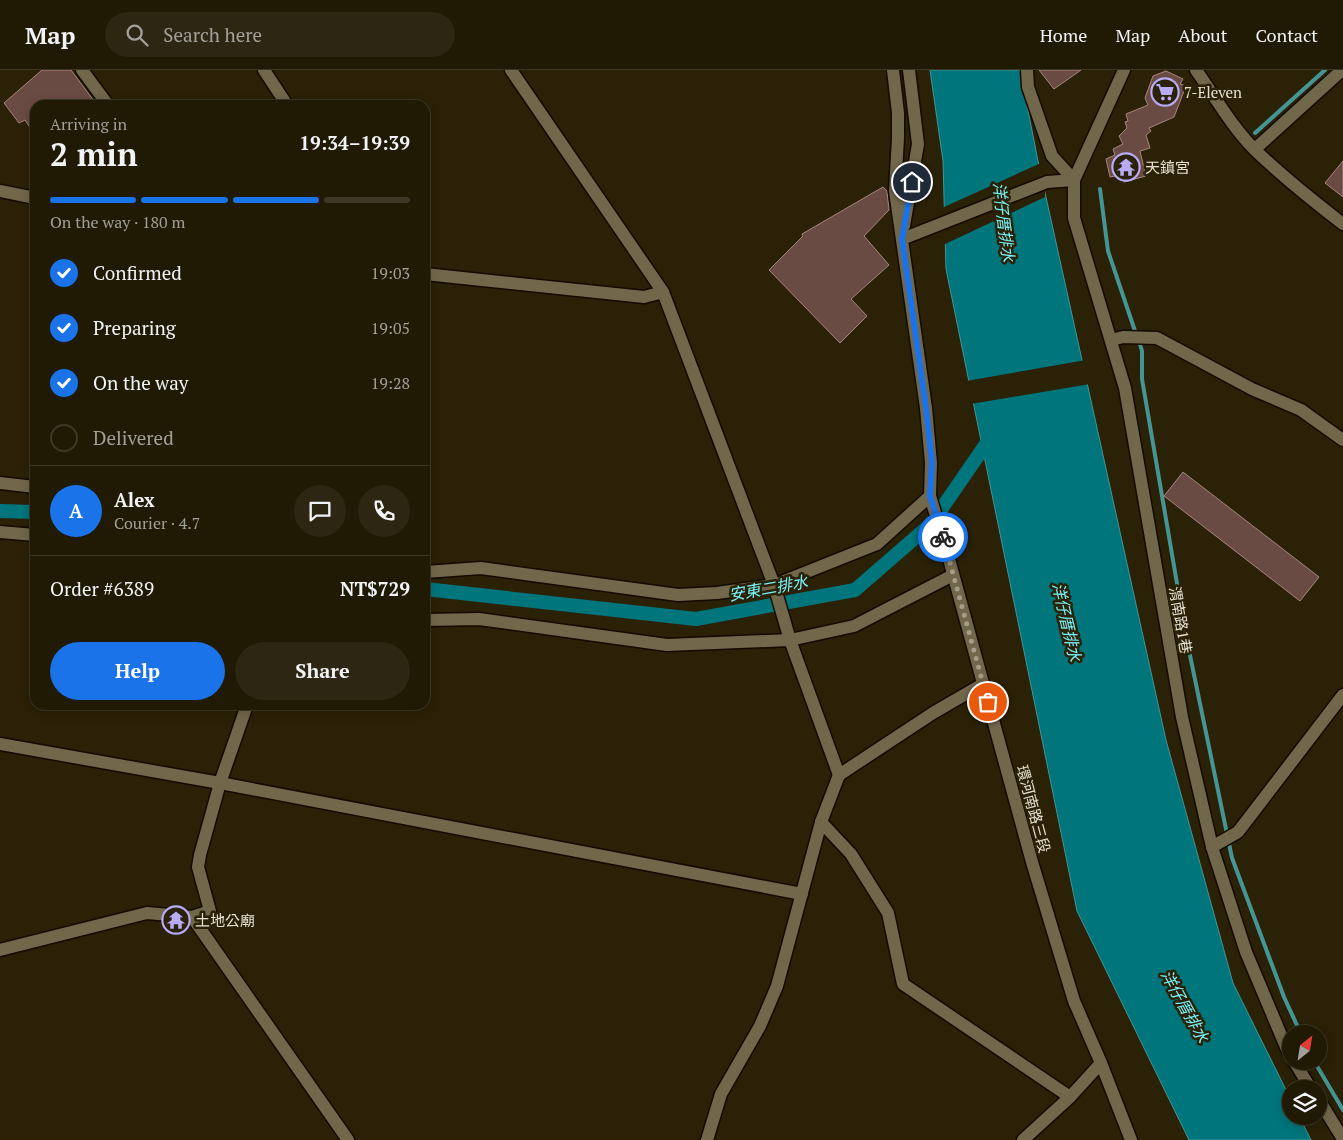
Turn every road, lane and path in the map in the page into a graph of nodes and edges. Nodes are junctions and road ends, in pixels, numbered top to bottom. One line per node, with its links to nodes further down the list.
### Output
1 (82, 70): 10 (street)
2 (264, 70): 11 (street)
3 (511, 70): 19 (street)
4 (893, 70): 17 (street)
5 (909, 70): 17 (street)
6 (1027, 70): 13 (street)
7 (1124, 70): 13 (street)
8 (1196, 70): 12 (street)
9 (1342, 70): 12 (street)
10 (104, 100)
11 (285, 100)
12 (1255, 149): 16 (street)
13 (1074, 180): 17 (street); 20 (street, 渭南路1巷)
14 (0, 191): 15 (street)
15 (30, 197)
16 (1343, 224)
17 (902, 239): 24 (street)
18 (430, 275): 19 (street)
19 (663, 292): 29 (street)
20 (1111, 340): 21 (street); 39 (street, 渭南路1巷)
21 (1343, 440)
22 (0, 484): 23 (street)
23 (30, 487)
24 (930, 496): 28 (street, 環河南路三段); 29 (street)
25 (0, 532): 26 (street)
26 (30, 535)
27 (430, 572): 29 (street)
28 (953, 575): 31 (street); 32 (street, 環河南路三段)
29 (775, 589): 31 (street)
30 (430, 620): 31 (street)
31 (788, 634): 36 (street)
32 (984, 684): 36 (street); 44 (street, 環河南路三段)
33 (1343, 695): 39 (street)
34 (245, 710): 37 (street)
35 (0, 744): 37 (street)
36 (839, 775): 38 (street)
37 (220, 783): 40 (street); 41 (street)
38 (821, 822): 40 (street); 45 (street)
39 (1212, 847): 43 (street, 渭南路1巷)
40 (802, 894): 49 (street)
41 (201, 914): 42 (street); 48 (street)
42 (0, 950)
43 (1282, 1038)
44 (1101, 1063): 45 (street); 51 (street, 環河南路三段)
45 (1070, 1097): 50 (street)
46 (1327, 1113): 47 (street)
47 (1343, 1139)
48 (348, 1140)
49 (707, 1140)
50 (1023, 1140)
51 (1131, 1140)

